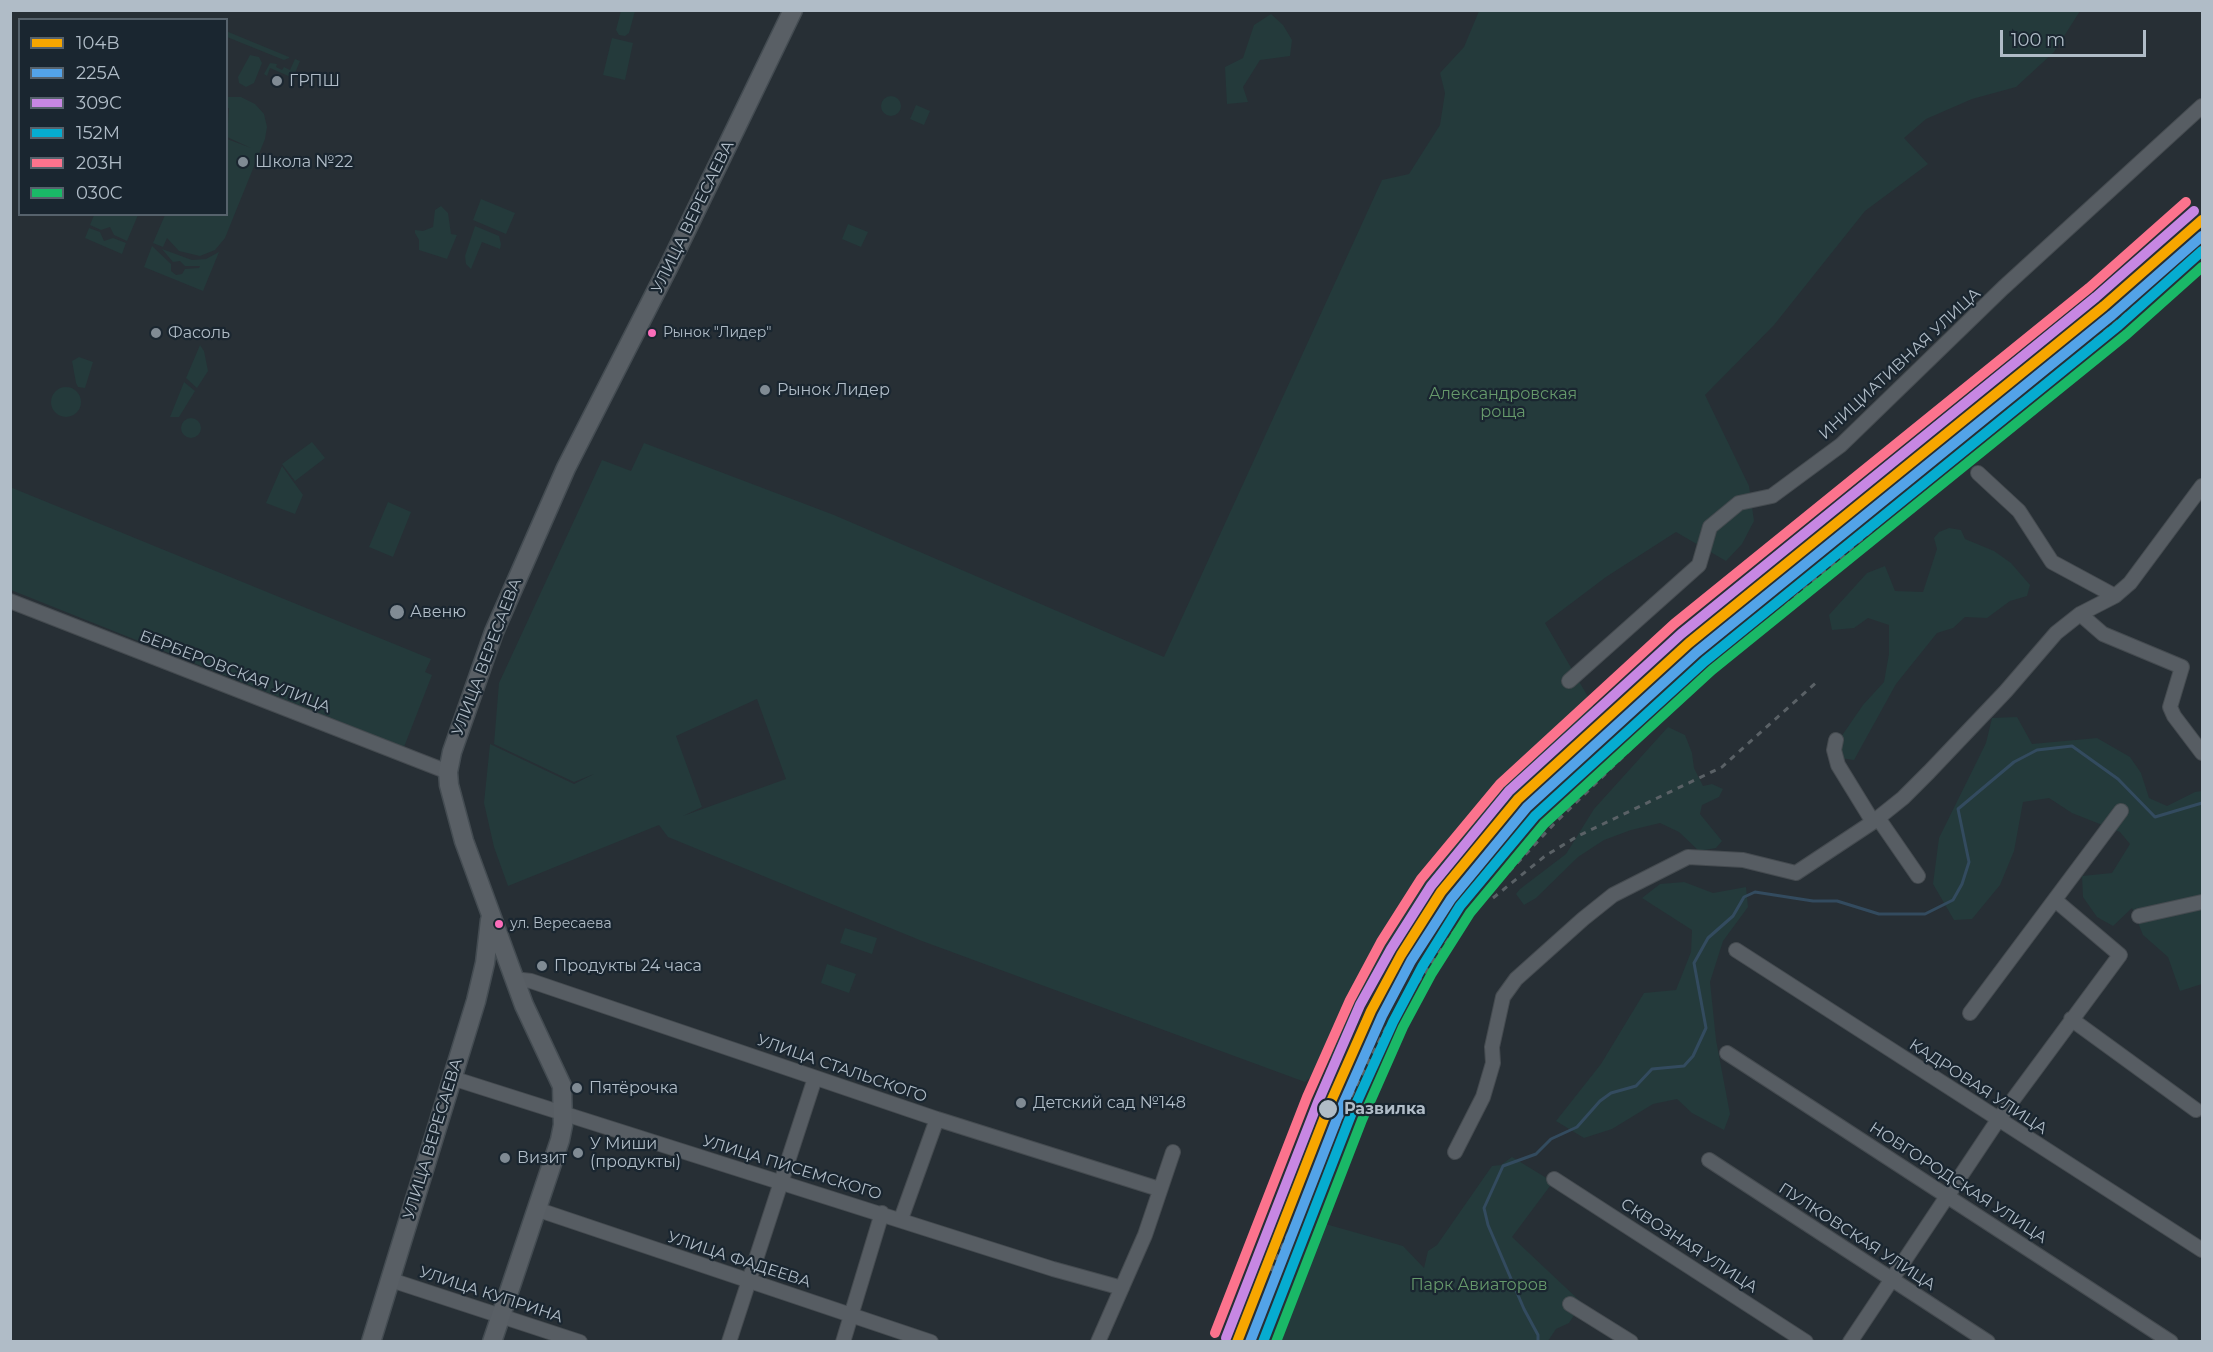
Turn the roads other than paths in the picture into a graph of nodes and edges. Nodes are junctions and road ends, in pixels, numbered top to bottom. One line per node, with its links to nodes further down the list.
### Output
1 (793, 10): 11 (main road, УЛИЦА ВЕРЕСАЕВА)
2 (2202, 106): 8 (street, ИНИЦИАТИВНАЯ УЛИЦА)
3 (1978, 473): 5 (street)
4 (2202, 486): 5 (street)
5 (2115, 596): 7 (street)
6 (10, 601): 11 (street, БЕРБЕРОВСКАЯ УЛИЦА)
7 (2080, 614): 10 (street); 13 (street)
8 (1569, 681)
9 (1836, 740): 13 (street)
10 (2202, 753)
11 (448, 772): 17 (main road, УЛИЦА ВЕРЕСАЕВА)
12 (2121, 811): 15 (street)
13 (1876, 820): 14 (street); 32 (street)
14 (1918, 876)
15 (2055, 900): 22 (street); 23 (street)
16 (2202, 902): 18 (street)
17 (490, 912): 20 (main road, УЛИЦА ВЕРЕСАЕВА); 21 (main road)
18 (2139, 916)
19 (1736, 950): 30 (street, КАДРОВАЯ УЛИЦА)
20 (481, 979): 21 (main road); 25 (main road, УЛИЦА ВЕРЕСАЕВА)
21 (514, 979): 26 (street, УЛИЦА СТАЛЬСКОГО); 28 (main road)
22 (1970, 1013)
23 (2072, 1019): 27 (street); 30 (street)
24 (1727, 1053): 37 (street, НОВГОРОДСКАЯ УЛИЦА)
25 (452, 1077): 28 (street, УЛИЦА ПИСЕМСКОГО); 42 (main road, УЛИЦА ВЕРЕСАЕВА)
26 (816, 1078): 29 (street, УЛИЦА СТАЛЬСКОГО); 35 (street)
27 (2196, 1110)
28 (563, 1114): 35 (street, УЛИЦА ПИСЕМСКОГО); 38 (main road)
29 (937, 1119): 36 (street, УЛИЦА СТАЛЬСКОГО); 40 (street)
30 (1998, 1120): 37 (street); 41 (street, КАДРОВАЯ УЛИЦА)
31 (1173, 1152): 36 (street)
32 (1455, 1152)
33 (1709, 1160): 43 (street, ПУЛКОВСКАЯ УЛИЦА)
34 (1554, 1179): 57 (street, СКВОЗНАЯ УЛИЦА)
35 (782, 1182): 39 (street, УЛИЦА ПИСЕМСКОГО); 44 (street)
36 (1160, 1189): 45 (street)
37 (1948, 1196): 43 (street); 60 (street, НОВГОРОДСКАЯ УЛИЦА)
38 (536, 1209): 44 (street, УЛИЦА ФАДЕЕВА); 47 (main road)
39 (882, 1213): 40 (street, УЛИЦА ПИСЕМСКОГО); 48 (street)
40 (901, 1219): 45 (street, УЛИЦА ПИСЕМСКОГО)
41 (2202, 1250)
42 (391, 1280): 47 (street, УЛИЦА КУПРИНА); 49 (main road, УЛИЦА ВЕРЕСАЕВА)
43 (1892, 1280): 58 (street); 59 (street, ПУЛКОВСКАЯ УЛИЦА)
44 (749, 1281): 48 (street, УЛИЦА ФАДЕЕВА); 52 (street)
45 (1122, 1288): 55 (street)
46 (1570, 1304): 56 (street)
47 (501, 1315): 50 (main road); 51 (street, УЛИЦА КУПРИНА)
48 (852, 1315): 53 (street); 54 (street, УЛИЦА ФАДЕЕВА)
49 (370, 1341)
50 (492, 1341)
51 (580, 1341)
52 (729, 1341)
53 (843, 1341)
54 (931, 1341)
55 (1098, 1341)
56 (1631, 1341)
57 (1806, 1341)
58 (1850, 1341)
59 (1988, 1341)
60 (2171, 1341)

